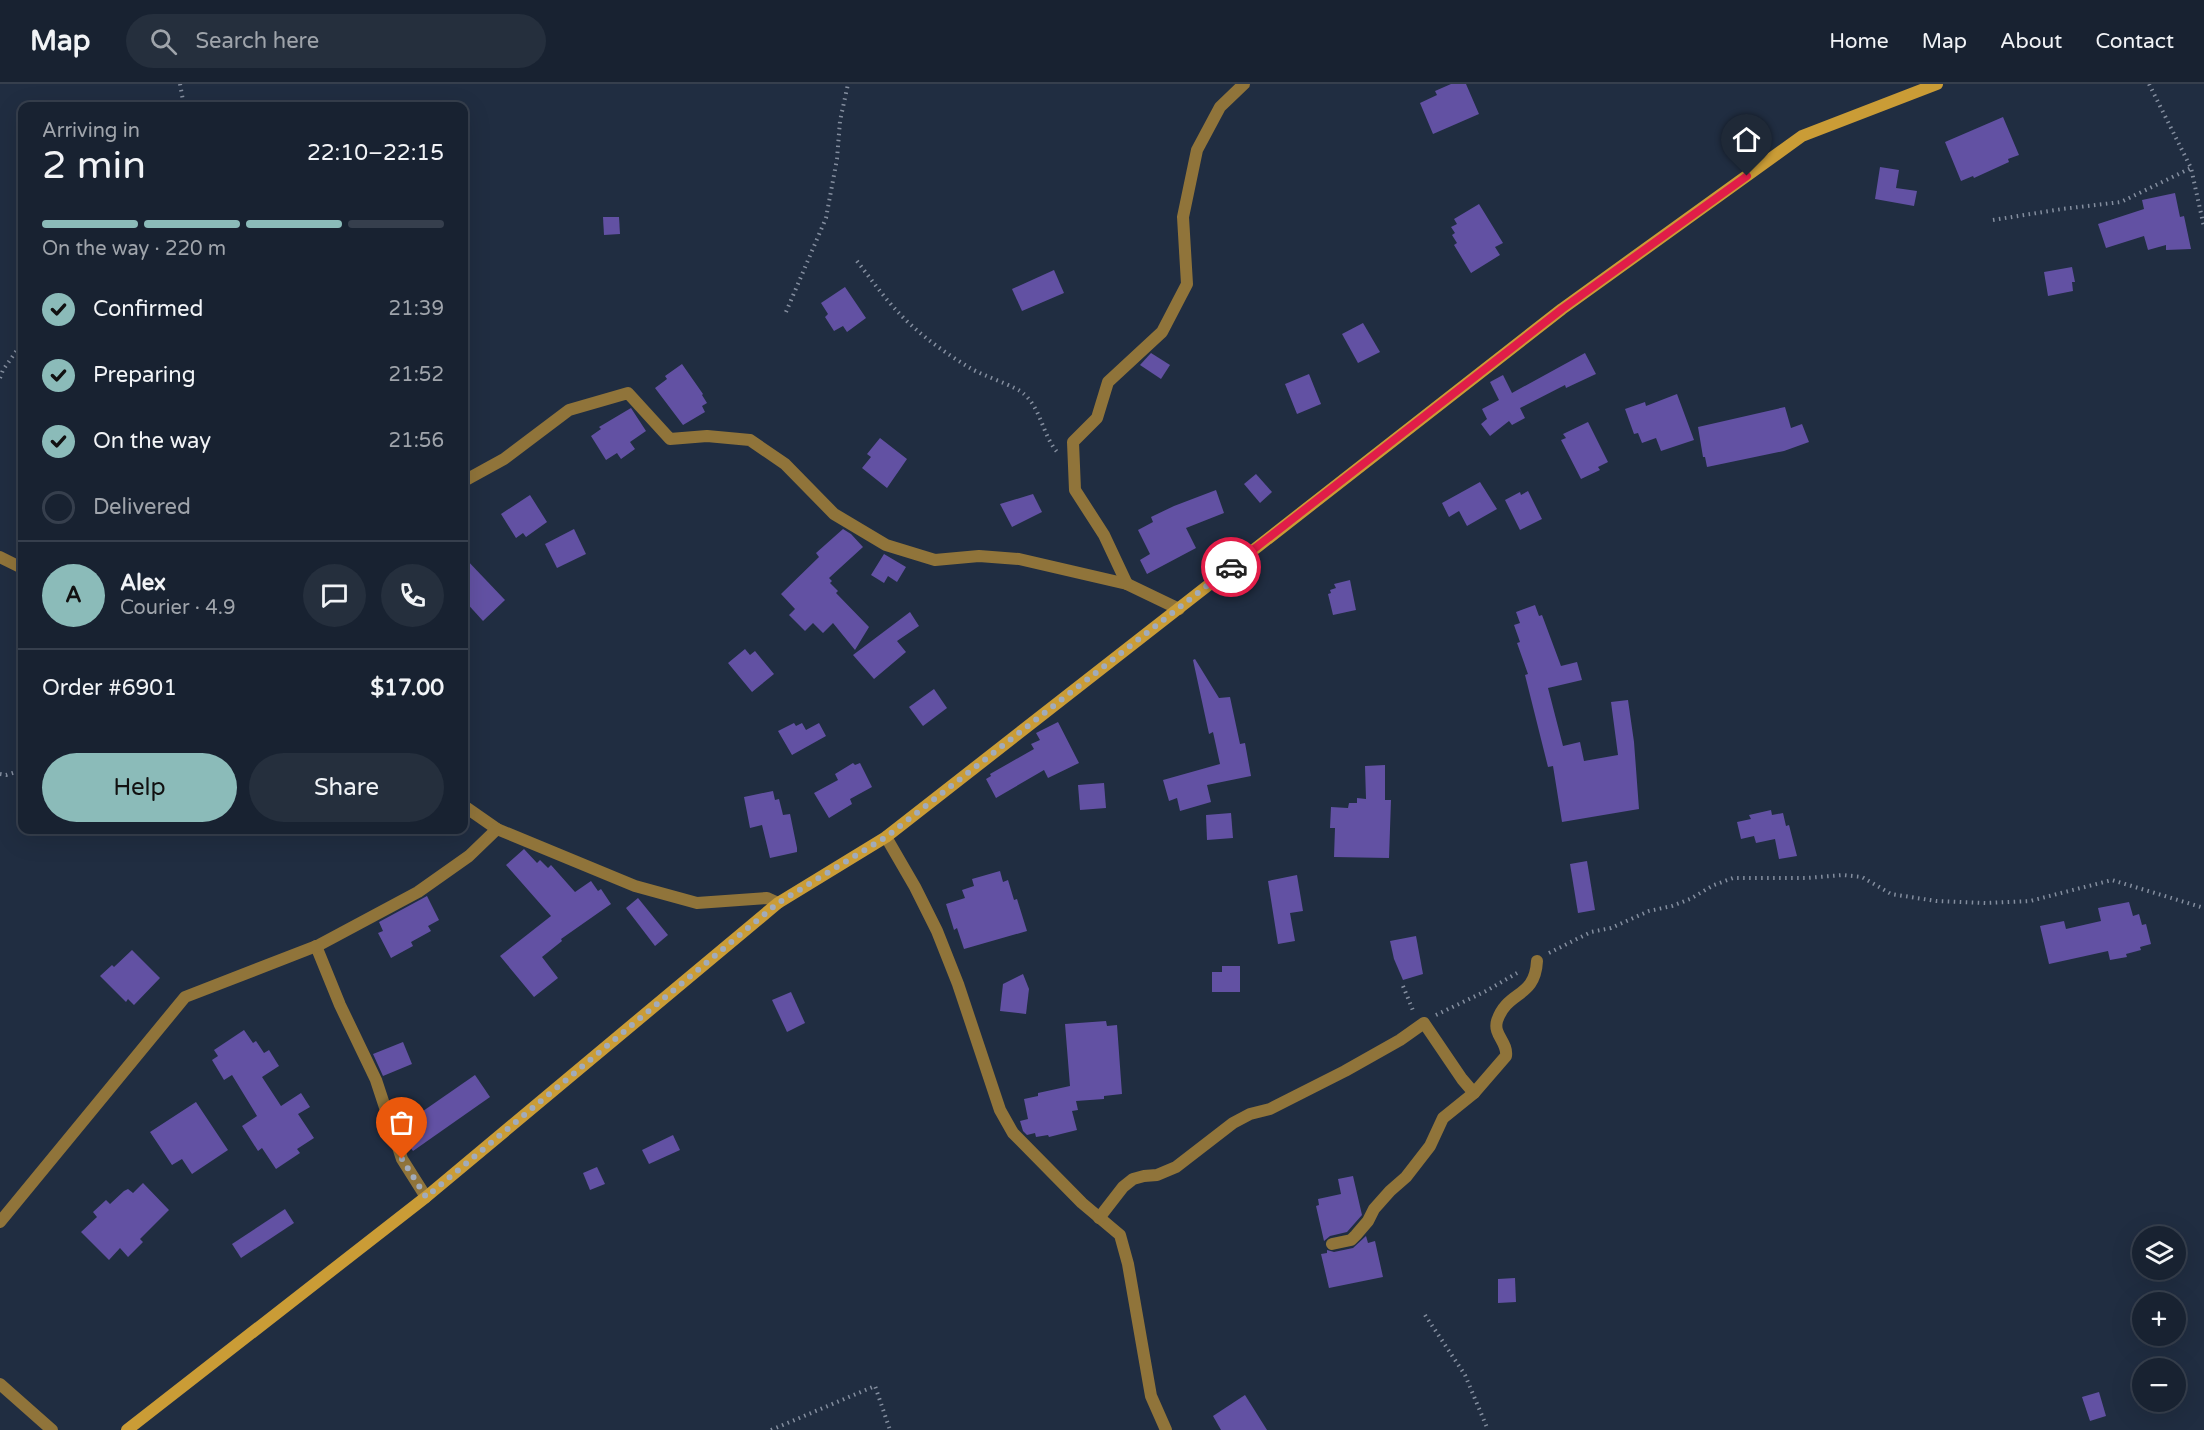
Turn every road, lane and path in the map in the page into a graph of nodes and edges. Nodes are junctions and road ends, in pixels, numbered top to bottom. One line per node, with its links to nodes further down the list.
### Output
1 (180, 84): 6 (path)
2 (848, 84): 11 (path)
3 (1244, 84): 14 (street)
4 (1937, 84): 19 (street)
5 (2149, 84): 7 (path)
6 (183, 102)
7 (2191, 168): 8 (path); 9 (path)
8 (1993, 220)
9 (2204, 227)
10 (857, 261): 14 (path)
11 (786, 312)
12 (18, 349): 13 (path)
13 (0, 378)
14 (1074, 472): 18 (street)
15 (468, 479): 18 (street)
16 (0, 557): 17 (street)
17 (18, 566)
18 (1127, 584): 19 (street)
19 (1179, 609): 24 (street)
20 (18, 771): 21 (path)
21 (0, 774)
22 (468, 809): 23 (street)
23 (497, 829): 25 (street); 27 (street)
24 (886, 837): 25 (street); 33 (street)
25 (778, 903): 32 (street)
26 (2204, 908): 28 (path)
27 (316, 946): 32 (street); 34 (street)
28 (1537, 961): 30 (path); 31 (street)
29 (1403, 986): 30 (path)
30 (1424, 1023): 31 (street); 33 (street)
31 (1474, 1093): 35 (street)
32 (426, 1197): 39 (street)
33 (1099, 1218): 42 (street)
34 (0, 1222)
35 (1332, 1244)
36 (1425, 1315): 43 (path)
37 (0, 1384): 38 (street)
38 (52, 1430)
39 (127, 1430)
40 (771, 1430): 41 (path)
41 (890, 1430)
42 (1166, 1430)
43 (1488, 1430)

